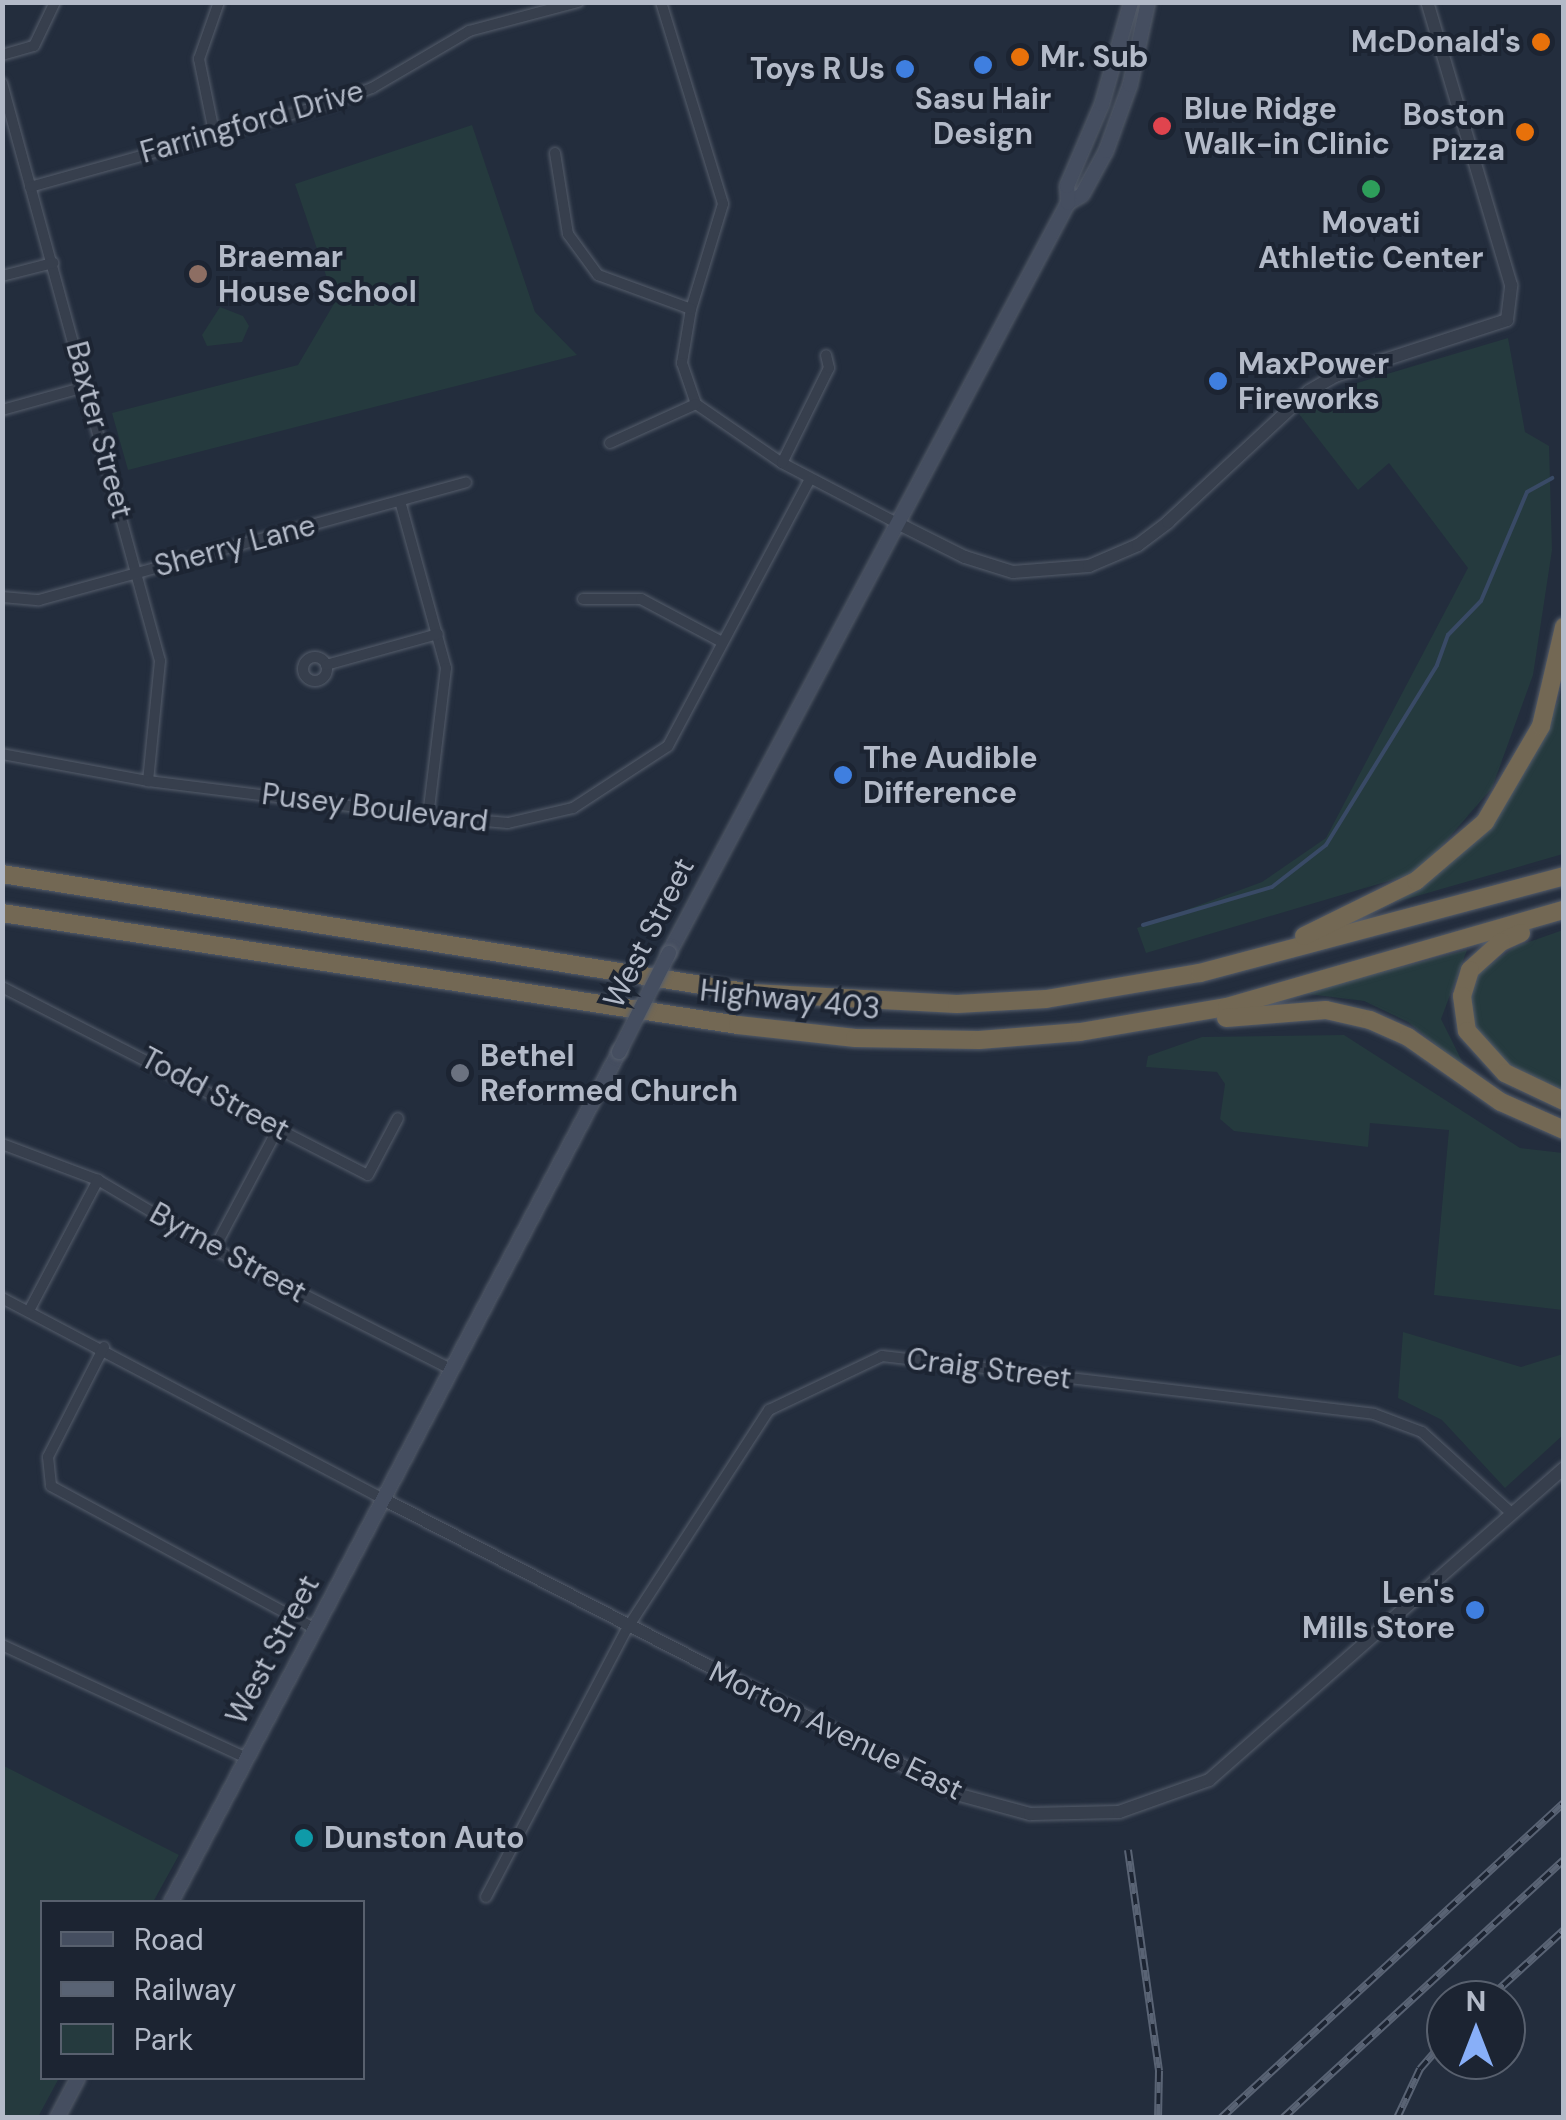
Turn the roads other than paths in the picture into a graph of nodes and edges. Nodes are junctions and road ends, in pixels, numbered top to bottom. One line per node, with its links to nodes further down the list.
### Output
1 (55, 2): 8 (street)
2 (220, 2): 10 (street)
3 (578, 2): 10 (street, Farringford Drive)
4 (661, 2): 16 (street)
5 (1132, 2): 13 (main road, West Street)
6 (1148, 2): 13 (main road, West Street)
7 (1430, 3): 26 (street)
8 (2, 55)
9 (2, 83): 12 (street, Baxter Street)
10 (214, 132): 12 (street, Farringford Drive)
11 (556, 153): 16 (street)
12 (30, 186): 14 (street, Baxter Street)
13 (1068, 203): 26 (main road, West Street)
14 (53, 263): 15 (street); 18 (street, Baxter Street)
15 (2, 276)
16 (691, 309): 19 (street)
17 (826, 355): 22 (street)
18 (84, 387): 20 (street); 27 (street, Baxter Street)
19 (696, 404): 21 (street); 22 (street)
20 (2, 410)
21 (610, 443)
22 (782, 463): 23 (street)
23 (810, 478): 26 (street); 32 (street, Pusey Boulevard)
24 (466, 482): 25 (street, Sherry Lane)
25 (400, 502): 27 (street, Sherry Lane); 31 (street)
26 (897, 523): 54 (main road, West Street, bridge)
27 (138, 572): 28 (street, Sherry Lane); 35 (street, Baxter Street)
28 (2, 597)
29 (583, 599): 32 (street)
30 (1564, 627): 41 (highway)
31 (438, 634): 33 (street); 36 (street)
32 (720, 641): 36 (street, Pusey Boulevard)
33 (326, 665)
34 (2, 754): 35 (street, Pusey Boulevard)
35 (148, 781): 36 (street, Pusey Boulevard)
36 (428, 816)
37 (2, 874): 41 (highway, Highway 403)
38 (1564, 876): 41 (highway, Highway 403)
39 (1564, 913): 43 (highway, Highway 403); 44 (highway)
40 (2, 914): 43 (highway, Highway 403)
41 (1200, 973)
42 (2, 986): 46 (street, Todd Street)
43 (1172, 1018): 47 (highway)
44 (1564, 1101)
45 (398, 1118): 46 (street, Todd Street)
46 (278, 1127): 50 (street)
47 (1564, 1130)
48 (2, 1144): 49 (street, Byrne Street)
49 (98, 1180): 50 (street, Byrne Street); 52 (street)
50 (214, 1249): 54 (street, Byrne Street)
51 (2, 1298): 52 (street)
52 (31, 1308): 53 (street)
53 (104, 1348): 56 (street); 59 (street)
54 (452, 1370): 56 (main road, West Street)
55 (1564, 1468): 57 (street, Morton Avenue East)
56 (384, 1499): 58 (street, Morton Avenue East); 59 (main road, West Street)
57 (1509, 1512): 58 (street, Morton Avenue East); 58 (street, Craig Street)
58 (628, 1627): 62 (street, Craig Street)
59 (315, 1630): 61 (main road, West Street)
60 (2, 1645): 61 (street)
61 (247, 1758): 63 (main road, West Street)
62 (486, 1898)
63 (172, 1900)
64 (77, 2080): 65 (main road)
65 (57, 2118)

